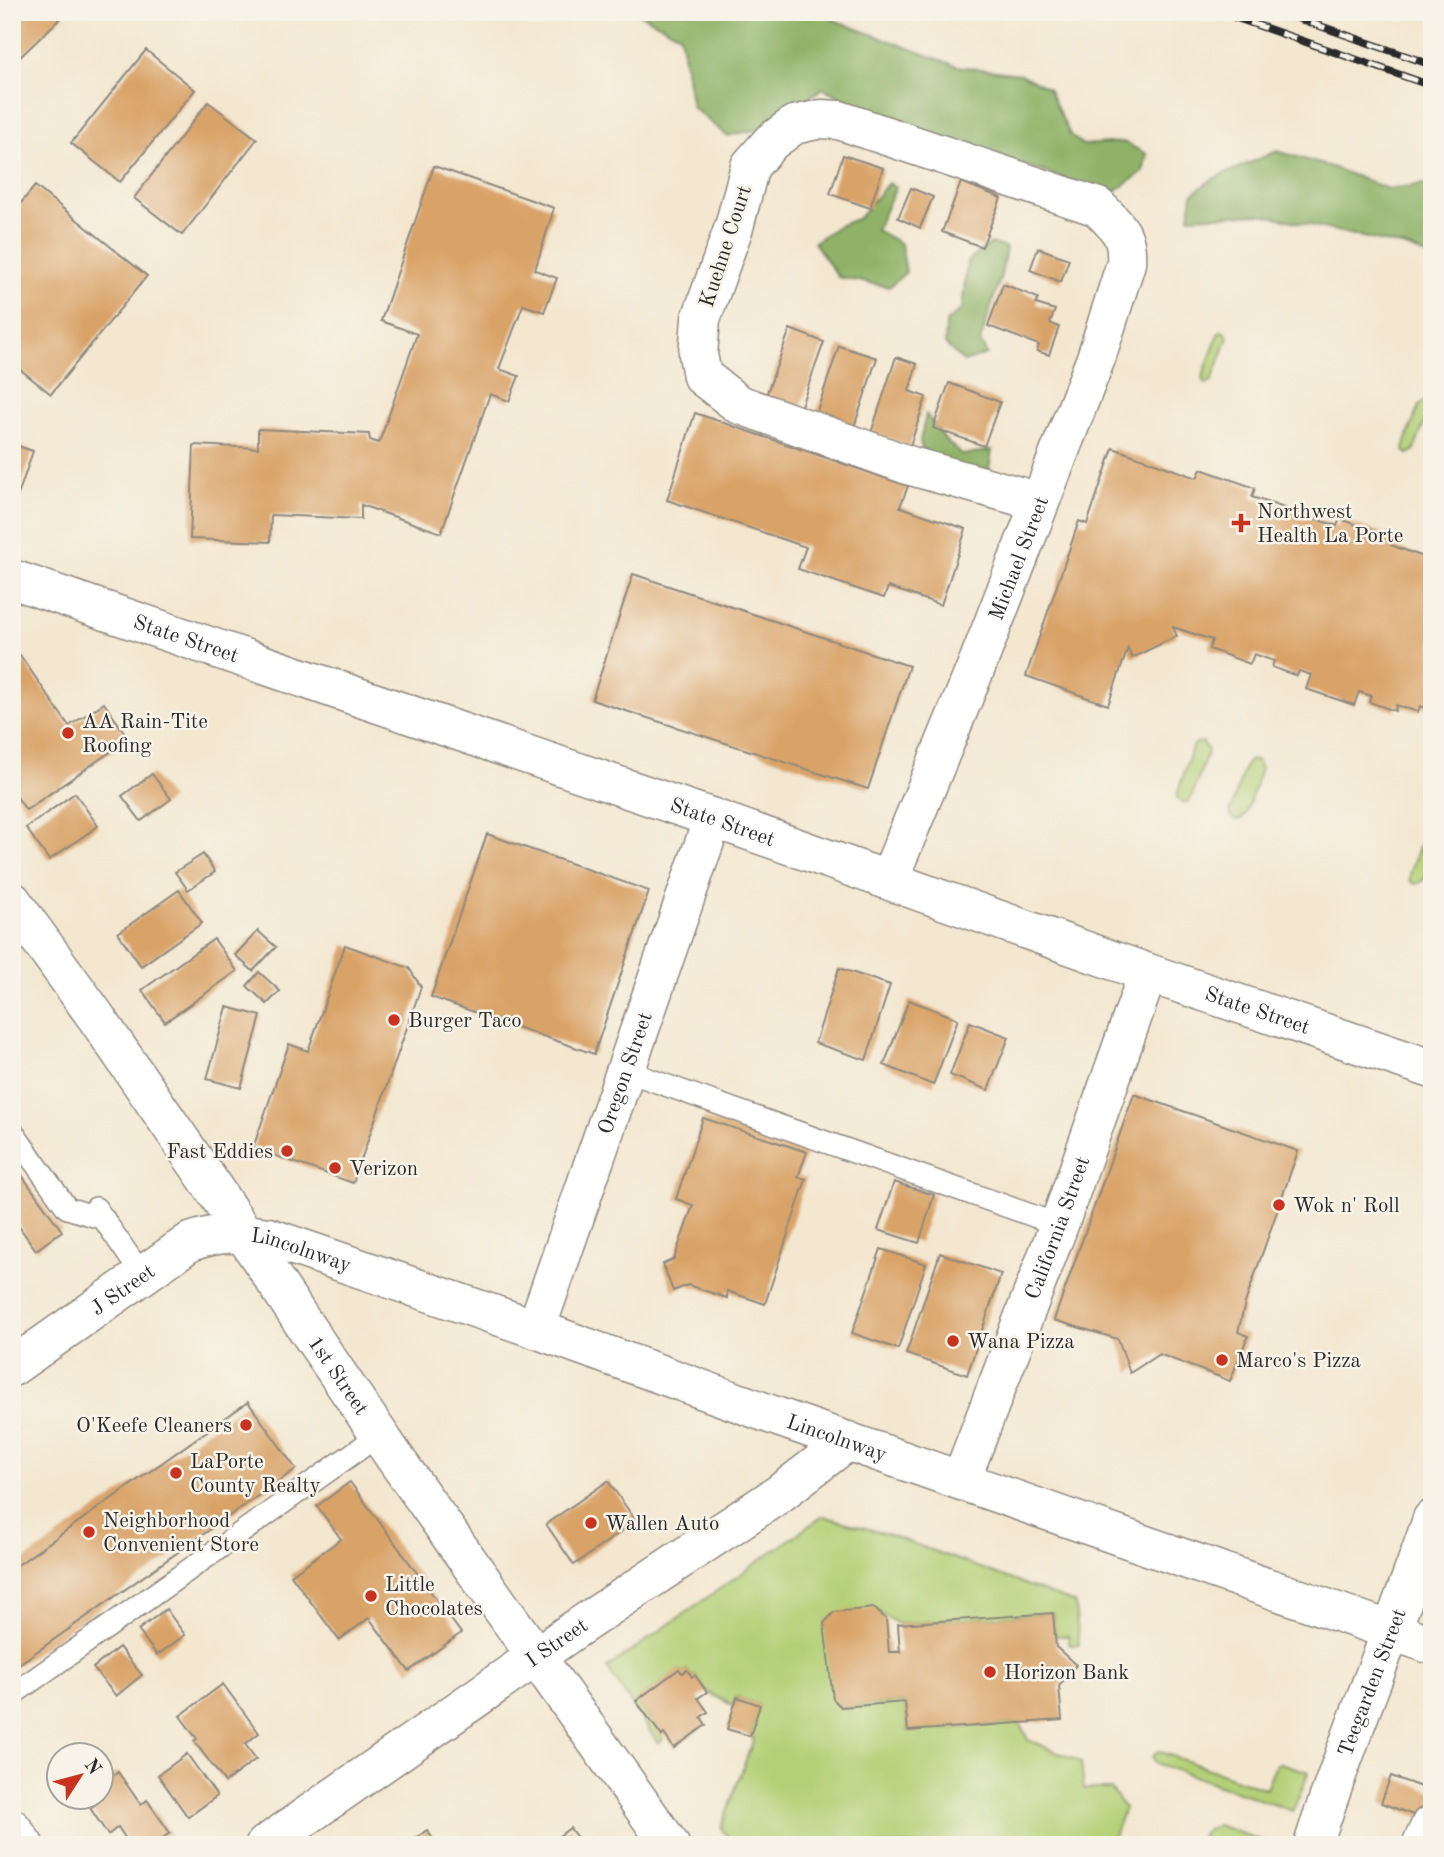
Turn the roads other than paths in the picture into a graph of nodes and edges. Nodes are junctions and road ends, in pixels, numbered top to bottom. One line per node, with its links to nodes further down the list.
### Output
1 (1121, 231): 2 (street, Michael Street); 2 (street, Kuehne Court)
2 (1040, 502): 5 (street, Michael Street)
3 (12, 579): 4 (street, State Street)
4 (713, 818): 5 (street, State Street); 9 (street, Oregon Street)
5 (889, 879): 7 (street, State Street)
6 (12, 901): 14 (street, 1st Street)
7 (1148, 973): 8 (street, State Street); 13 (street, California Street)
8 (1432, 1069)
9 (626, 1070): 13 (lane); 16 (street, Oregon Street)
10 (12, 1131): 12 (lane)
11 (90, 1200): 12 (lane)
12 (104, 1219): 15 (lane)
13 (1059, 1225): 20 (street, California Street)
14 (242, 1233): 15 (street, J Street); 16 (street, Lincolnway); 18 (street, 1st Street)
15 (142, 1275): 17 (street, J Street)
16 (536, 1329): 19 (street, Lincolnway)
17 (12, 1367)
18 (379, 1435): 24 (street, 1st Street); 25 (lane)
19 (848, 1441): 20 (street, Lincolnway); 24 (street, I Street)
20 (961, 1480): 22 (street, Lincolnway)
21 (1432, 1519): 22 (street, Teegarden Street)
22 (1392, 1631): 23 (street, Lincolnway); 31 (street, Teegarden Street)
23 (1432, 1645)
24 (537, 1657): 29 (street, I Street); 30 (street, 1st Street)
25 (12, 1695)
26 (1423, 1819): 32 (lane)
27 (12, 1828): 28 (street)
28 (24, 1845)
29 (265, 1845)
30 (670, 1845)
31 (1313, 1845)
32 (1412, 1845)

